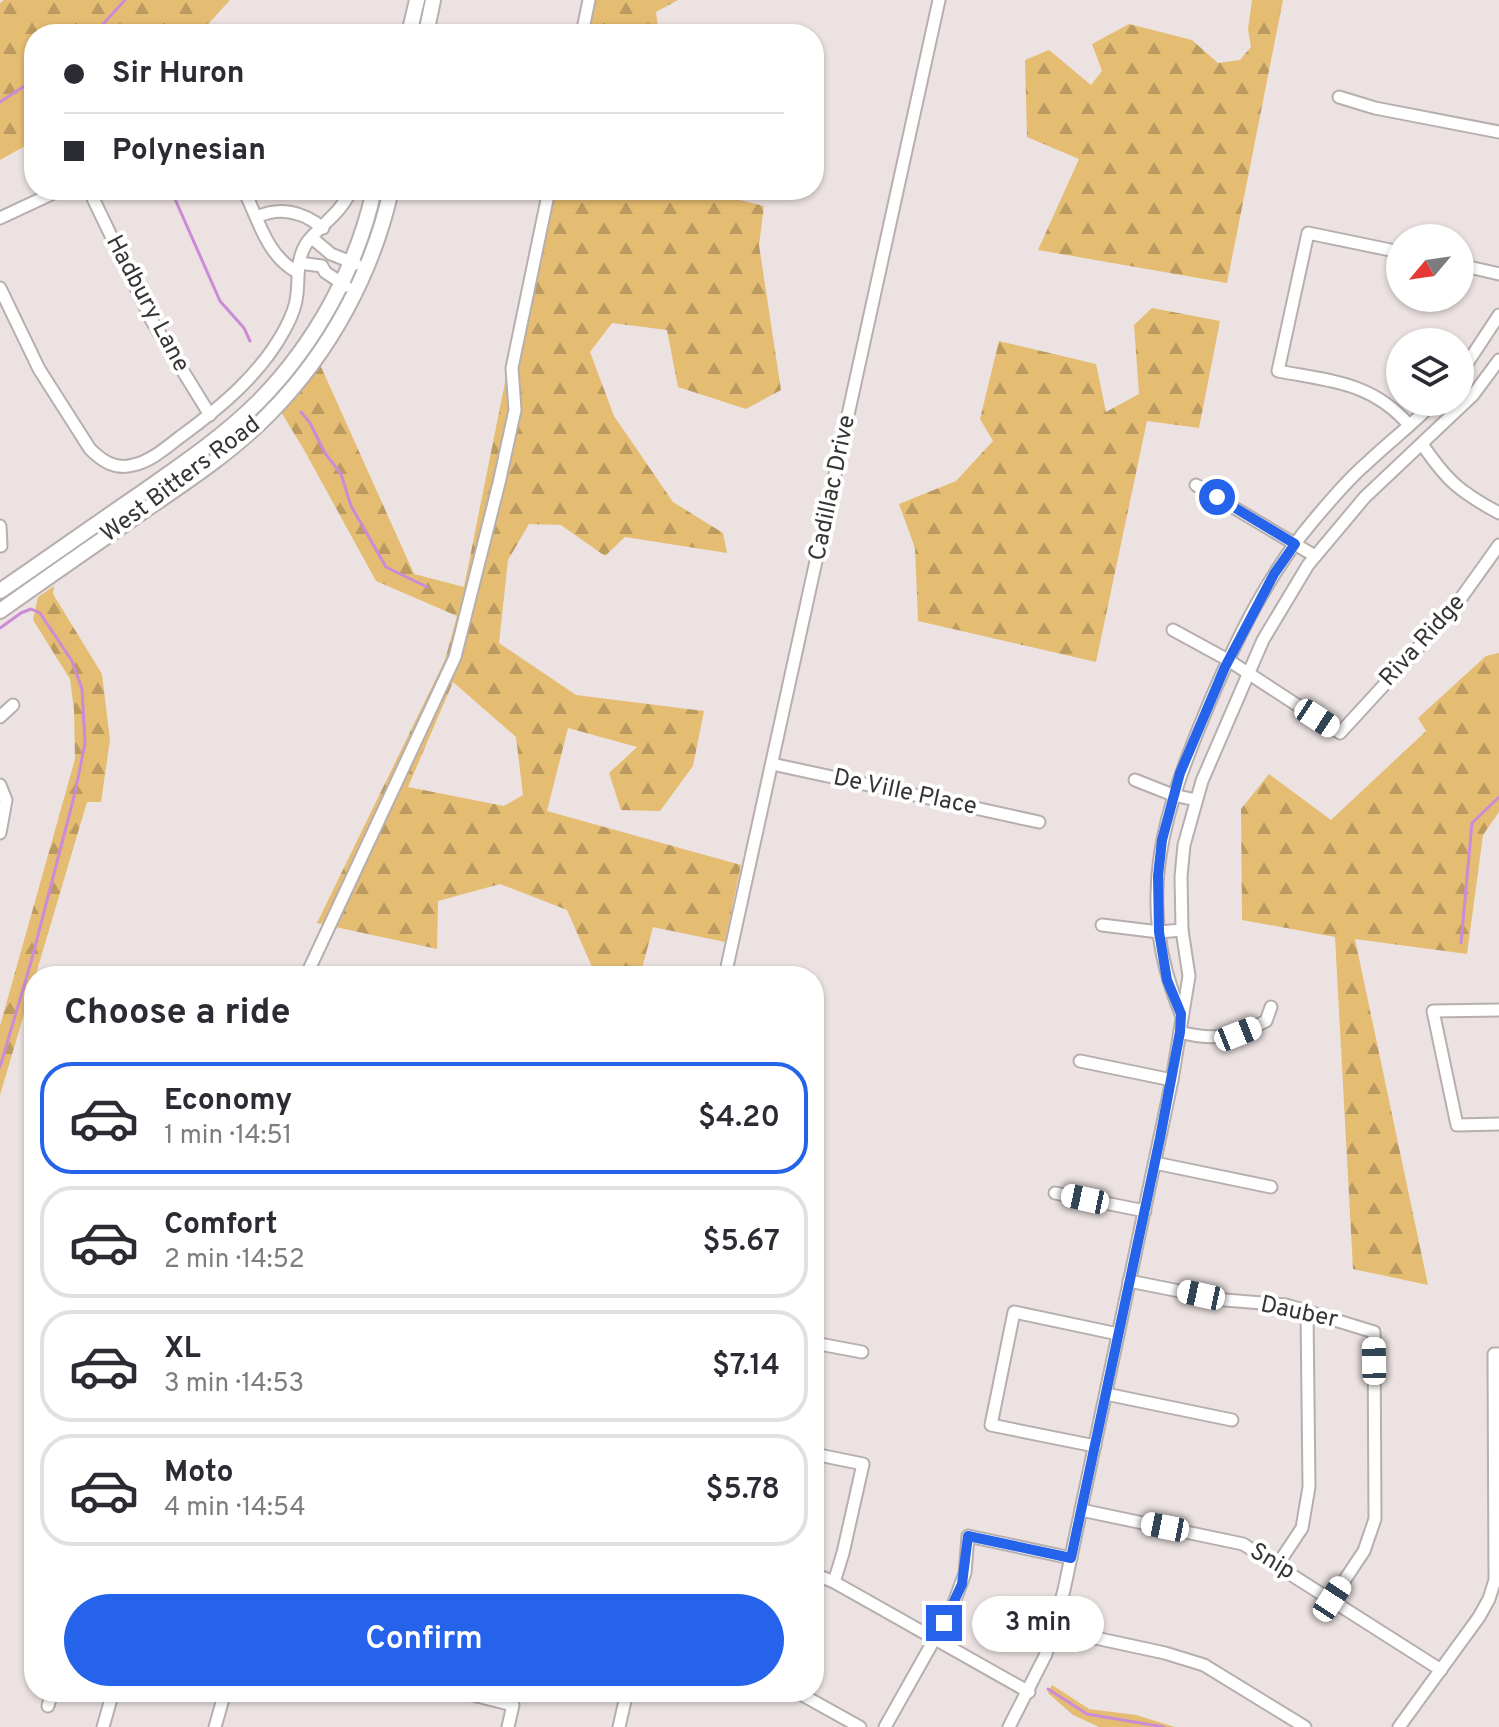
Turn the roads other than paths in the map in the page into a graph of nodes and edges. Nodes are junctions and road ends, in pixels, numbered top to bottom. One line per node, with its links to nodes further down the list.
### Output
1 (417, 0): 5 (main road)
2 (433, 0): 6 (main road)
3 (589, 0): 7 (street)
4 (939, 0): 57 (street, Cadillac Drive)
5 (411, 24)
6 (428, 24)
7 (584, 24)
8 (1339, 97): 9 (street)
9 (1499, 132)
10 (39, 200): 18 (street)
11 (94, 200): 39 (street, Hadbury Lane)
12 (249, 200): 17 (street)
13 (345, 200): 19 (street)
14 (371, 200): 23 (main road, West Bitters Road)
15 (389, 200): 27 (main road, West Bitters Road)
16 (547, 200): 67 (street)
17 (257, 217): 19 (street); 25 (street)
18 (0, 218)
19 (323, 228): 20 (street)
20 (312, 238): 22 (street); 25 (street)
21 (1386, 249): 41 (street)
22 (331, 254): 23 (street); 24 (street)
23 (351, 262): 27 (street); 29 (main road, West Bitters Road)
24 (322, 266): 25 (street); 29 (street)
25 (298, 267): 39 (street)
26 (1474, 268): 28 (street)
27 (366, 269): 31 (main road, West Bitters Road)
28 (1499, 274)
29 (341, 283): 31 (street); 37 (main road, West Bitters Road)
30 (0, 288): 39 (street)
31 (356, 291): 38 (main road, West Bitters Road)
32 (1499, 315): 33 (street)
33 (1484, 342): 34 (street); 35 (street)
34 (1499, 352)
35 (1474, 355)
36 (1499, 360): 42 (street)
37 (261, 399): 38 (main road); 50 (main road, West Bitters Road)
38 (271, 412): 51 (main road, West Bitters Road)
39 (210, 415)
40 (1419, 416): 41 (street)
41 (1409, 425): 46 (street)
42 (1422, 444): 44 (street); 49 (street)
43 (1196, 485): 46 (street)
44 (1499, 513)
45 (0, 526): 48 (street)
46 (1295, 544): 49 (street); 53 (street)
47 (1499, 545): 54 (street, Riva Ridge)
48 (1, 546)
49 (1315, 556): 54 (street)
50 (0, 591)
51 (0, 611)
52 (1173, 630): 53 (street)
53 (1228, 660): 54 (street); 60 (street)
54 (1248, 673): 61 (street)
55 (13, 705): 56 (street)
56 (0, 717)
57 (772, 764): 62 (street, De Ville Place); 68 (street, Cadillac Drive)
58 (1135, 780): 60 (street)
59 (0, 785): 63 (street)
60 (1173, 795): 61 (street); 66 (street)
61 (1196, 800): 65 (street)
62 (1039, 822)
63 (0, 833)
64 (1102, 925): 66 (street)
65 (1182, 930): 66 (street); 71 (street)
66 (1159, 932): 71 (street)
67 (311, 966)
68 (727, 966)
69 (1271, 1007): 72 (street)
70 (1499, 1010): 75 (street)
71 (1181, 1014): 72 (street)
72 (1180, 1032): 74 (street)
73 (1080, 1061): 74 (street)
74 (1172, 1080): 76 (street)
75 (1499, 1124)
76 (1155, 1163): 77 (street); 79 (street)
77 (1271, 1187)
78 (1055, 1193): 79 (street)
79 (1145, 1211): 80 (street)
80 (1129, 1281): 81 (street, Dauber); 82 (street)
81 (1307, 1311): 93 (street); 96 (street, Dauber)
82 (1118, 1334): 86 (street); 88 (street)
83 (824, 1345): 84 (street)
84 (862, 1352)
85 (1497, 1354): 91 (street)
86 (1106, 1394): 87 (street); 88 (street)
87 (1232, 1420)
88 (1095, 1446): 90 (street)
89 (824, 1456): 95 (street)
90 (1081, 1510): 92 (street); 93 (street, Snip)
91 (1498, 1523): 99 (street)
92 (1071, 1558): 97 (street); 98 (street)
93 (1278, 1564): 96 (street, Snip)
94 (824, 1578): 95 (street)
95 (834, 1582): 98 (street)
96 (1337, 1602): 99 (street, Snip)
97 (1054, 1629): 100 (street); 115 (street)
98 (936, 1639): 100 (street); 113 (street)
99 (1441, 1670): 116 (street)
100 (1029, 1692): 114 (street)
101 (49, 1702): 107 (street)
102 (110, 1702): 108 (street)
103 (222, 1702): 109 (street)
104 (501, 1702): 110 (street)
105 (625, 1702): 111 (street)
106 (815, 1702): 112 (street)
107 (48, 1706)
108 (103, 1727)
109 (215, 1727)
110 (508, 1727)
111 (619, 1727)
112 (860, 1727)
113 (885, 1727)
114 (1009, 1727)
115 (1305, 1727)
116 (1399, 1727)

